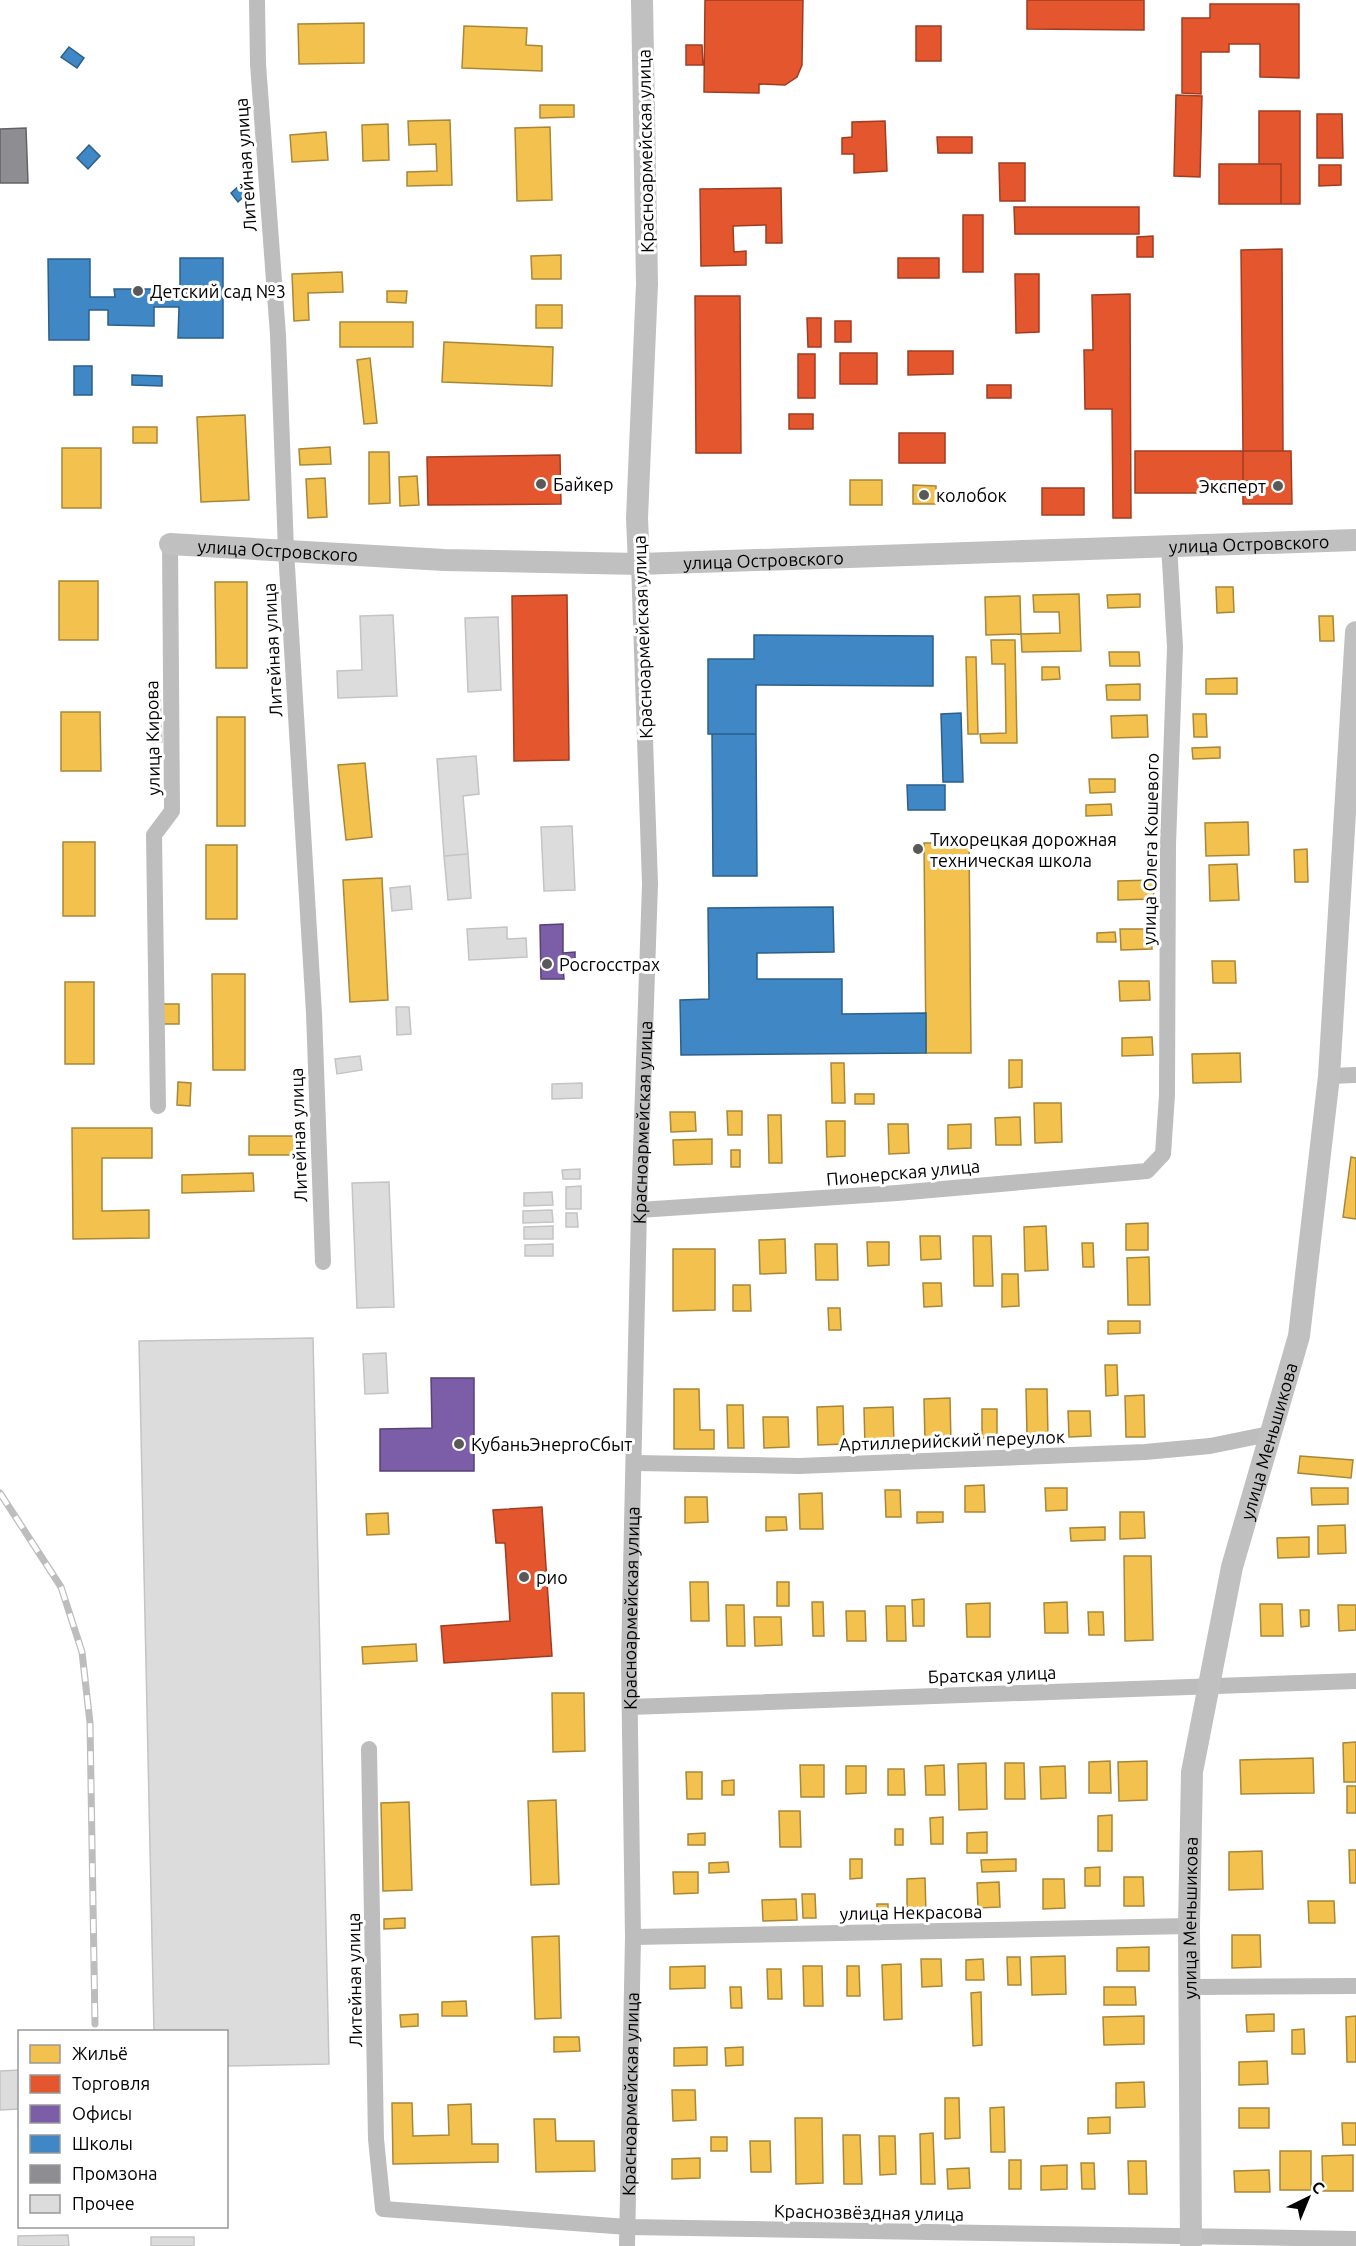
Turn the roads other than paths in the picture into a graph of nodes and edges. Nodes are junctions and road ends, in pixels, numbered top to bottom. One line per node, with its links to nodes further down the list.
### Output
1 (256, 0): 7 (street, Литейная улица)
2 (632, 0): 3 (street)
3 (642, 0): 8 (street, Красноармейская улица)
4 (1356, 540): 6 (street, улица Островского)
5 (170, 544): 7 (street, улица Островского); 12 (street, улица Кирова)
6 (1169, 545): 8 (street, улица Островского); 13 (street, улица Олега Кошевого)
7 (286, 550): 8 (street, улица Островского); 15 (street, Литейная улица)
8 (639, 564): 14 (street, Красноармейская улица)
9 (1356, 632): 11 (street, улица Меньшикова)
10 (1356, 1075): 11 (street)
11 (1329, 1076): 16 (street, улица Меньшикова)
12 (158, 1106)
13 (1163, 1154): 14 (street, Пионерская улица)
14 (639, 1210): 17 (street, Красноармейская улица)
15 (323, 1262)
16 (1269, 1434): 17 (street, Артиллерийский переулок); 19 (street, улица Меньшикова)
17 (635, 1463): 20 (street, Красноармейская улица)
18 (1356, 1681): 19 (street, Братская улица)
19 (1208, 1685): 20 (street, Братская улица); 22 (street, улица Меньшикова)
20 (630, 1707): 23 (street, Красноармейская улица)
21 (369, 1749): 26 (street, Литейная улица)
22 (1190, 1926): 23 (street, улица Некрасова); 25 (street, улица Меньшикова)
23 (633, 1937): 27 (street, Красноармейская улица)
24 (1356, 1986): 25 (street)
25 (1192, 1987): 29 (street, улица Меньшикова)
26 (382, 2209): 27 (street, Краснозвёздная улица)
27 (628, 2227): 29 (street, Краснозвёздная улица); 30 (street, Красноармейская улица)
28 (1356, 2239): 29 (street, Краснозвёздная улица)
29 (1190, 2242)
30 (627, 2246)

